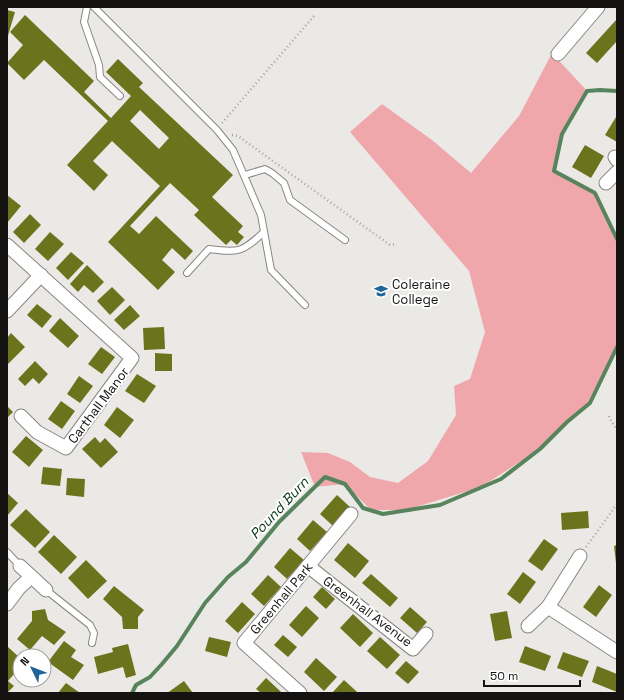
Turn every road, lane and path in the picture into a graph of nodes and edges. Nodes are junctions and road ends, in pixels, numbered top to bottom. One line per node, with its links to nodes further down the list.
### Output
1 (87, 7): 6 (lane)
2 (94, 7): 8 (lane)
3 (598, 7): 5 (street)
4 (314, 16): 7 (path)
5 (558, 54)
6 (120, 96)
7 (226, 118)
8 (226, 140): 10 (lane); 14 (path)
9 (617, 172): 11 (street)
10 (245, 175): 12 (lane); 13 (lane)
11 (606, 183)
12 (264, 232): 16 (lane); 18 (lane)
13 (345, 240)
14 (397, 244)
15 (7, 245): 17 (street, Carthall Manor)
16 (187, 273)
17 (41, 275): 19 (street); 20 (street, Carthall Manor)
18 (305, 305)
19 (7, 311)
20 (21, 416)
21 (610, 416): 22 (path)
22 (617, 430)
23 (617, 504): 26 (path)
24 (351, 514): 28 (street, Greenhall Park)
25 (7, 552): 27 (lane)
26 (580, 556): 32 (street)
27 (20, 566): 29 (street)
28 (308, 566): 34 (street, Greenhall Avenue); 37 (street, Greenhall Park)
29 (31, 577): 30 (street); 31 (street)
30 (46, 590): 35 (lane)
31 (7, 604)
32 (548, 607): 33 (street); 36 (street)
33 (528, 626)
34 (426, 634)
35 (92, 643)
36 (617, 652)
37 (300, 693)

